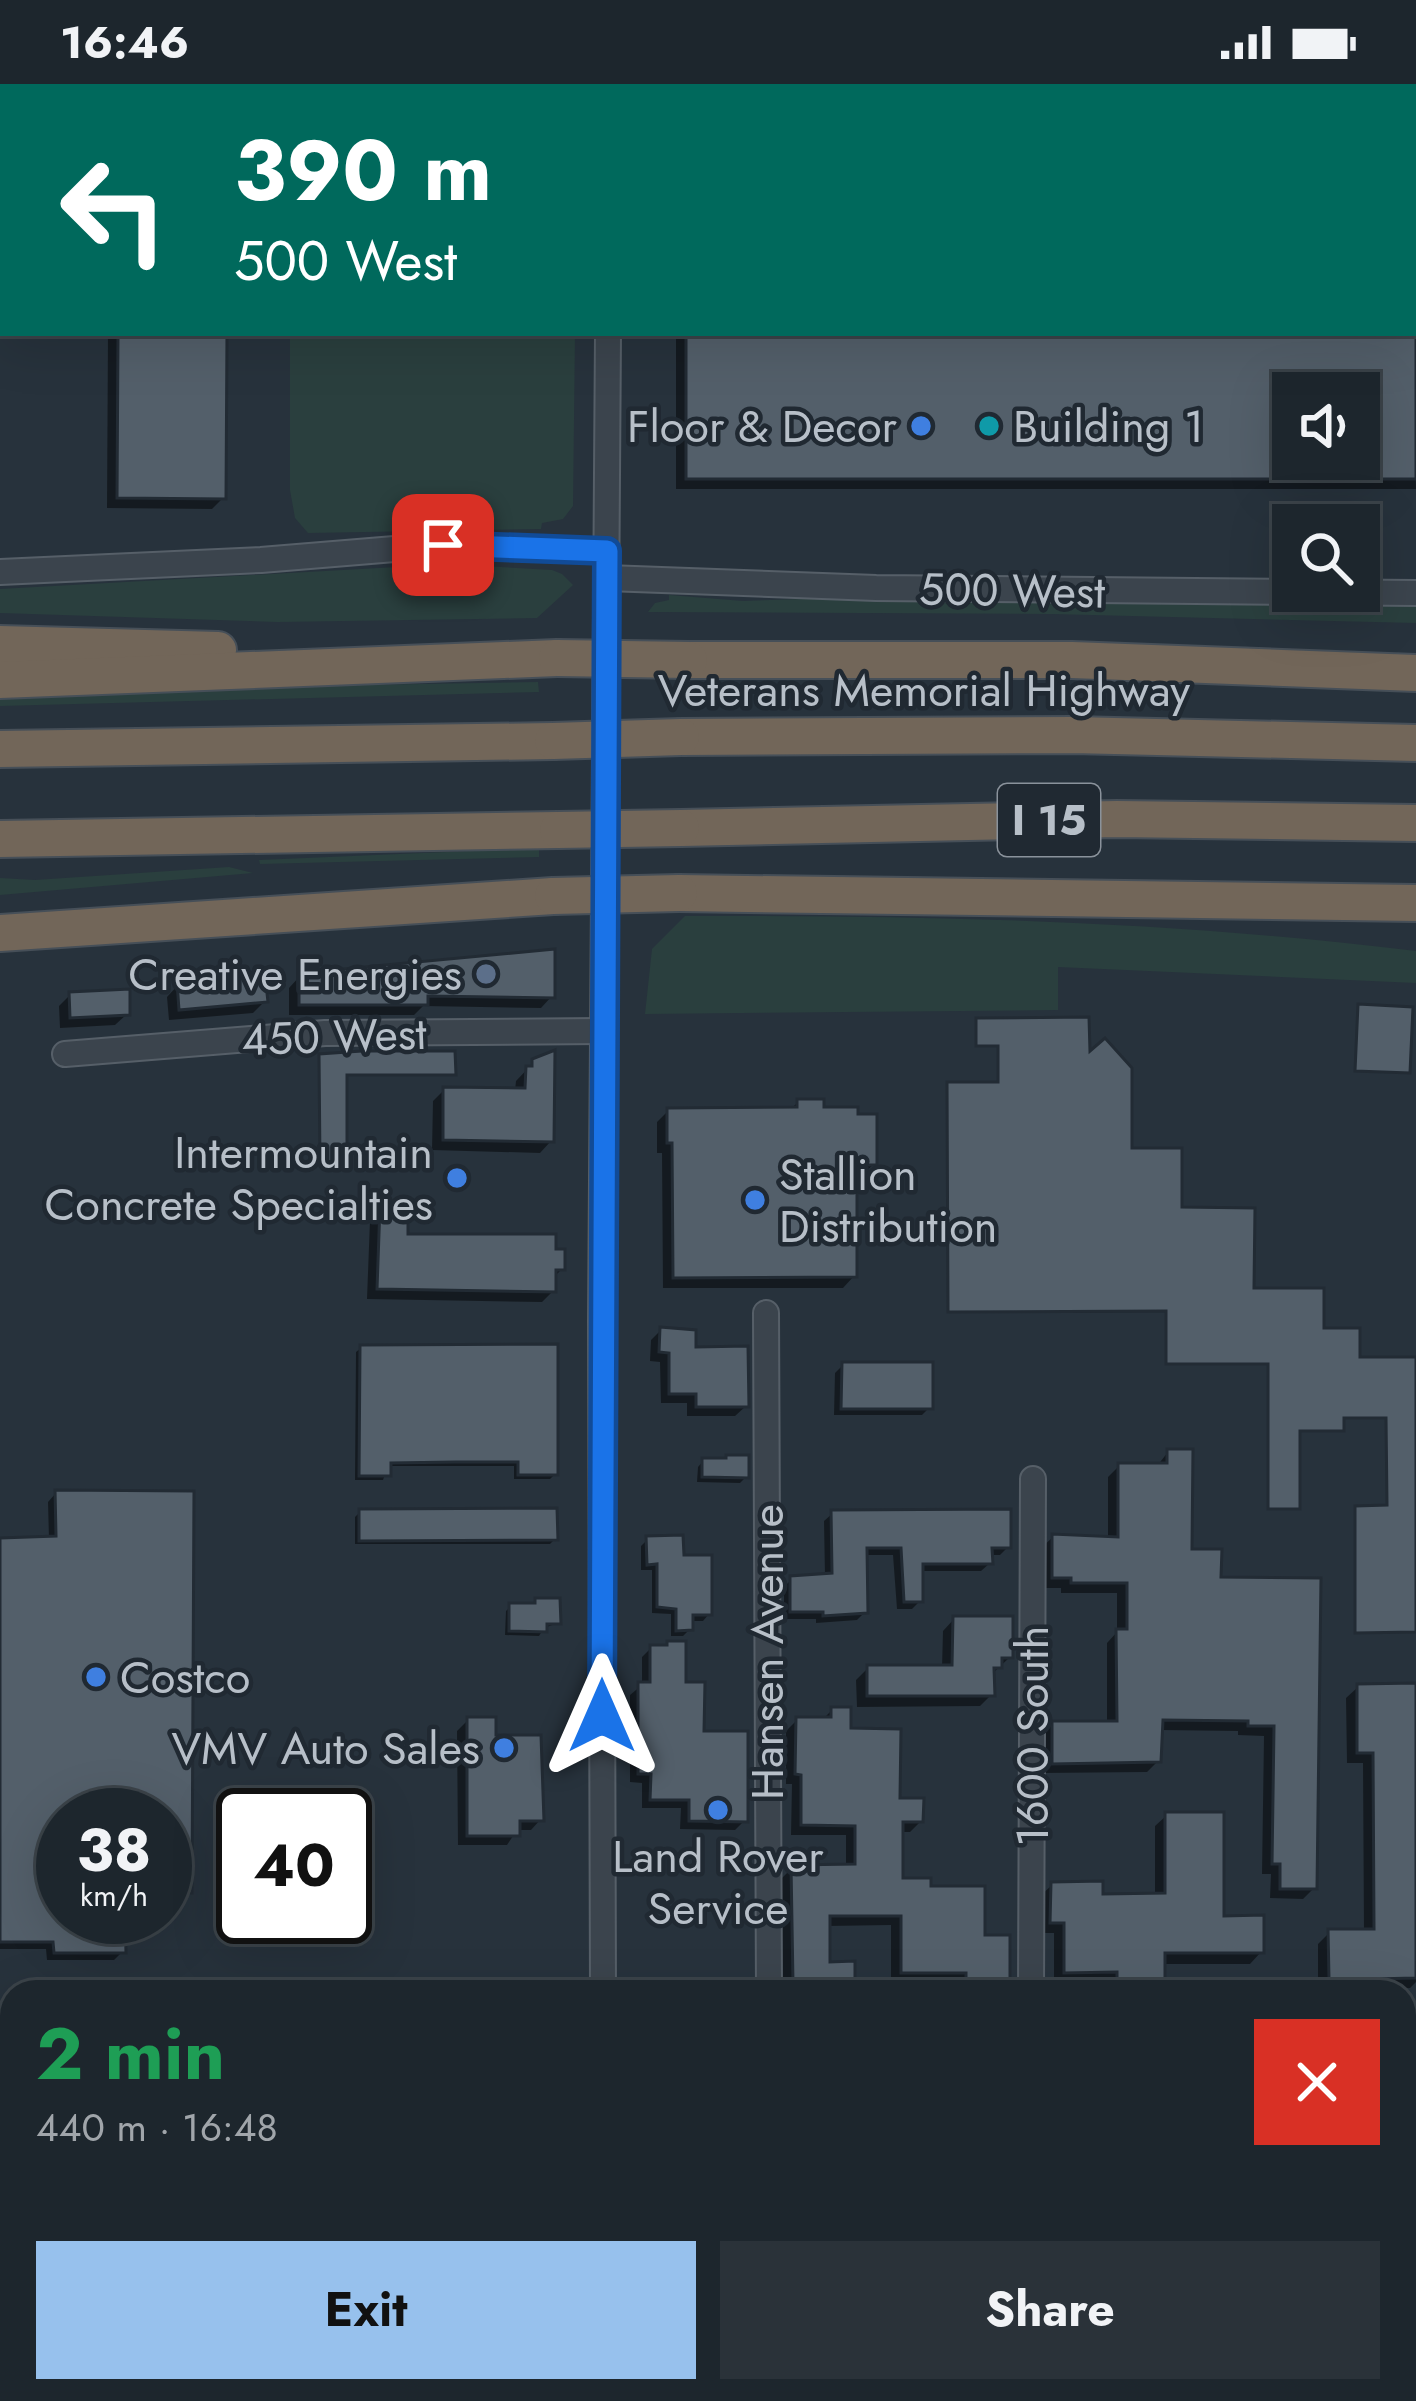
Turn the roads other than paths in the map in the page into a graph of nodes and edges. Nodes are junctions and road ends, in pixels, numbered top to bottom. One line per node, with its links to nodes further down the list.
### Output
1 (608, 336): 2 (street)
2 (607, 551): 3 (street); 4 (street)
3 (0, 572)
4 (607, 578): 5 (street, 500 West); 18 (street)
5 (1416, 593)
6 (0, 644): 7 (highway)
7 (557, 658): 8 (highway, bridge); 9 (highway)
8 (1416, 674)
9 (0, 680)
10 (1416, 743): 11 (highway, Veterans Memorial Highway / I 15, bridge)
11 (0, 749)
12 (1416, 823): 13 (highway, I 15, bridge)
13 (0, 839)
14 (1416, 903): 15 (highway)
15 (1311, 904): 16 (highway); 17 (highway, bridge)
16 (1416, 914)
17 (0, 933)
18 (603, 1031): 19 (street, 450 West); 22 (street)
19 (65, 1054)
20 (766, 1313): 23 (street, Hansen Avenue)
21 (1033, 1479): 24 (street, 1600 South)
22 (603, 1980)
23 (769, 1980)
24 (1031, 1980)

